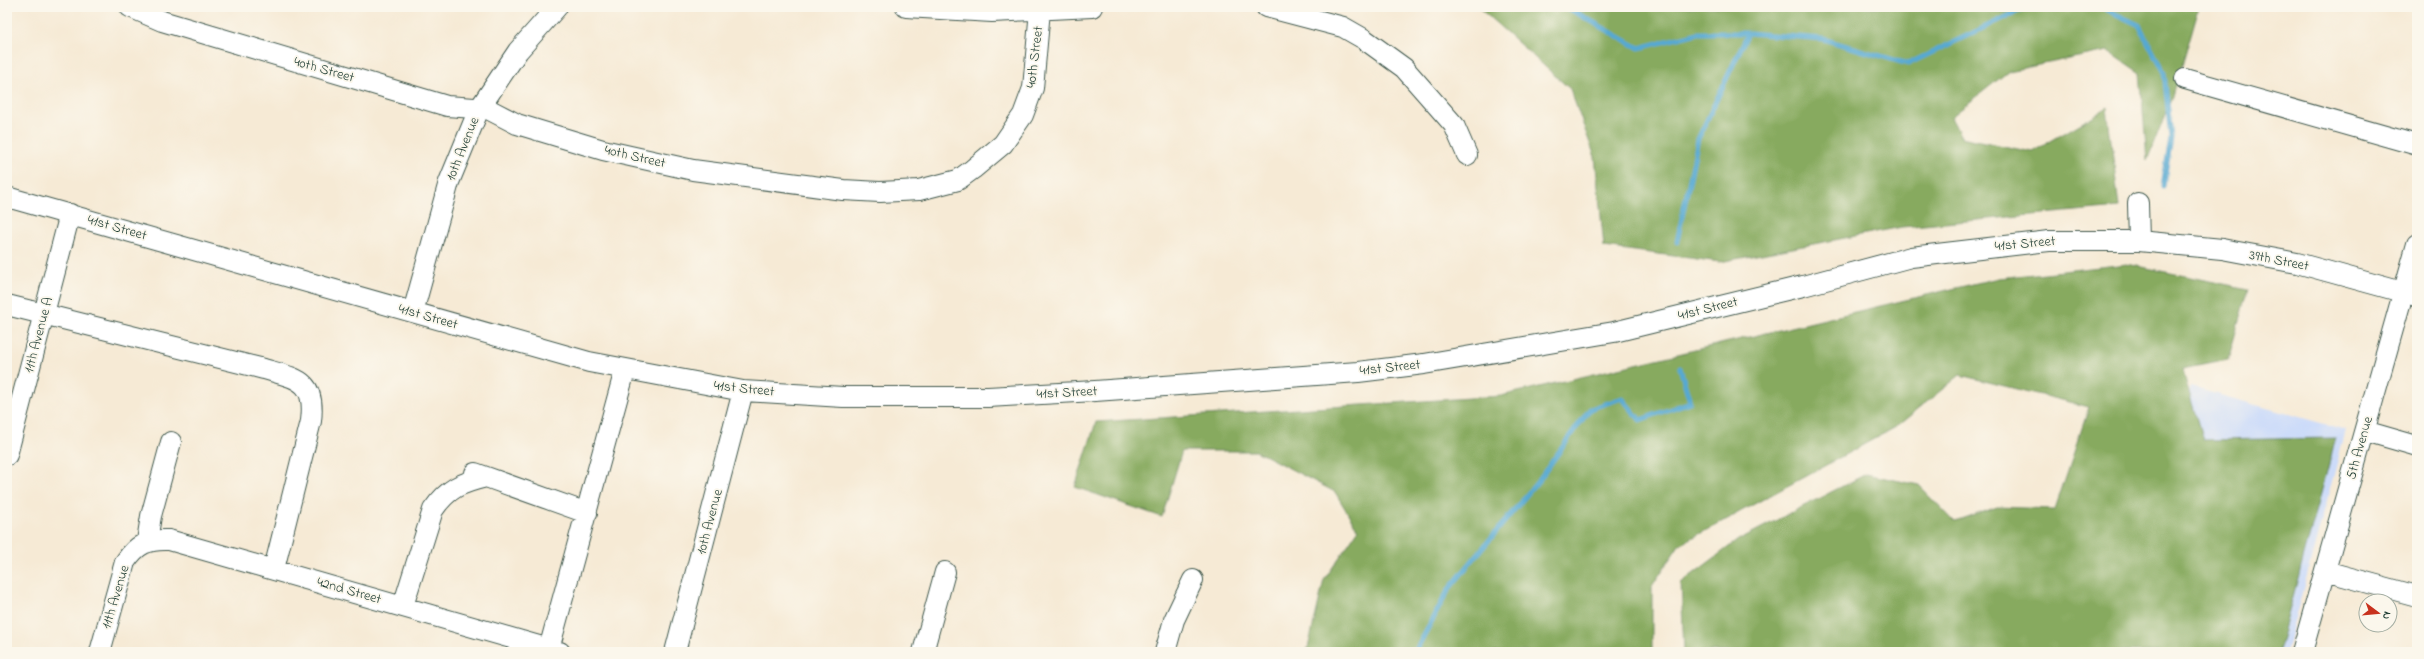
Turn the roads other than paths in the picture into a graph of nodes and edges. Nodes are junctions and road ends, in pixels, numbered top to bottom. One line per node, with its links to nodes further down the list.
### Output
1 (130, 7): 8 (street, 40th Street)
2 (557, 7): 8 (street, 10th Avenue)
3 (906, 7): 6 (street)
4 (1092, 7): 6 (street)
5 (1266, 7): 10 (street)
6 (1040, 10): 8 (street, 40th Street)
7 (2185, 80): 9 (street)
8 (480, 109): 18 (street, 10th Avenue)
9 (2417, 145)
10 (1467, 155)
11 (7, 197): 13 (street, 41st Street)
12 (2138, 203): 14 (street)
13 (70, 214): 18 (street, 41st Street); 19 (street, 11th Avenue A)
14 (2139, 241): 16 (street, 39th Street); 21 (street, 41st Street)
15 (2417, 244): 16 (street, 5th Avenue)
16 (2410, 294): 22 (street, 5th Avenue)
17 (7, 305): 19 (street)
18 (413, 312): 20 (street, 41st Street)
19 (45, 314): 25 (street, 11th Avenue A); 28 (street)
20 (625, 370): 21 (street, 41st Street); 26 (street)
21 (743, 391): 36 (street, 10th Avenue)
22 (2364, 431): 24 (street); 29 (street, 5th Avenue)
23 (171, 442): 27 (street)
24 (2417, 446)
25 (8, 447)
26 (587, 512): 33 (street); 34 (street)
27 (143, 543): 28 (street, 42nd Street); 35 (street, 11th Avenue)
28 (274, 569): 33 (street, 42nd Street)
29 (2325, 571): 32 (street); 39 (street, 5th Avenue)
30 (945, 572): 37 (street)
31 (1193, 580): 38 (street)
32 (2417, 596)
33 (403, 606): 34 (street, 42nd Street)
34 (555, 650)
35 (100, 652)
36 (676, 652)
37 (923, 652)
38 (1164, 652)
39 (2302, 652)

